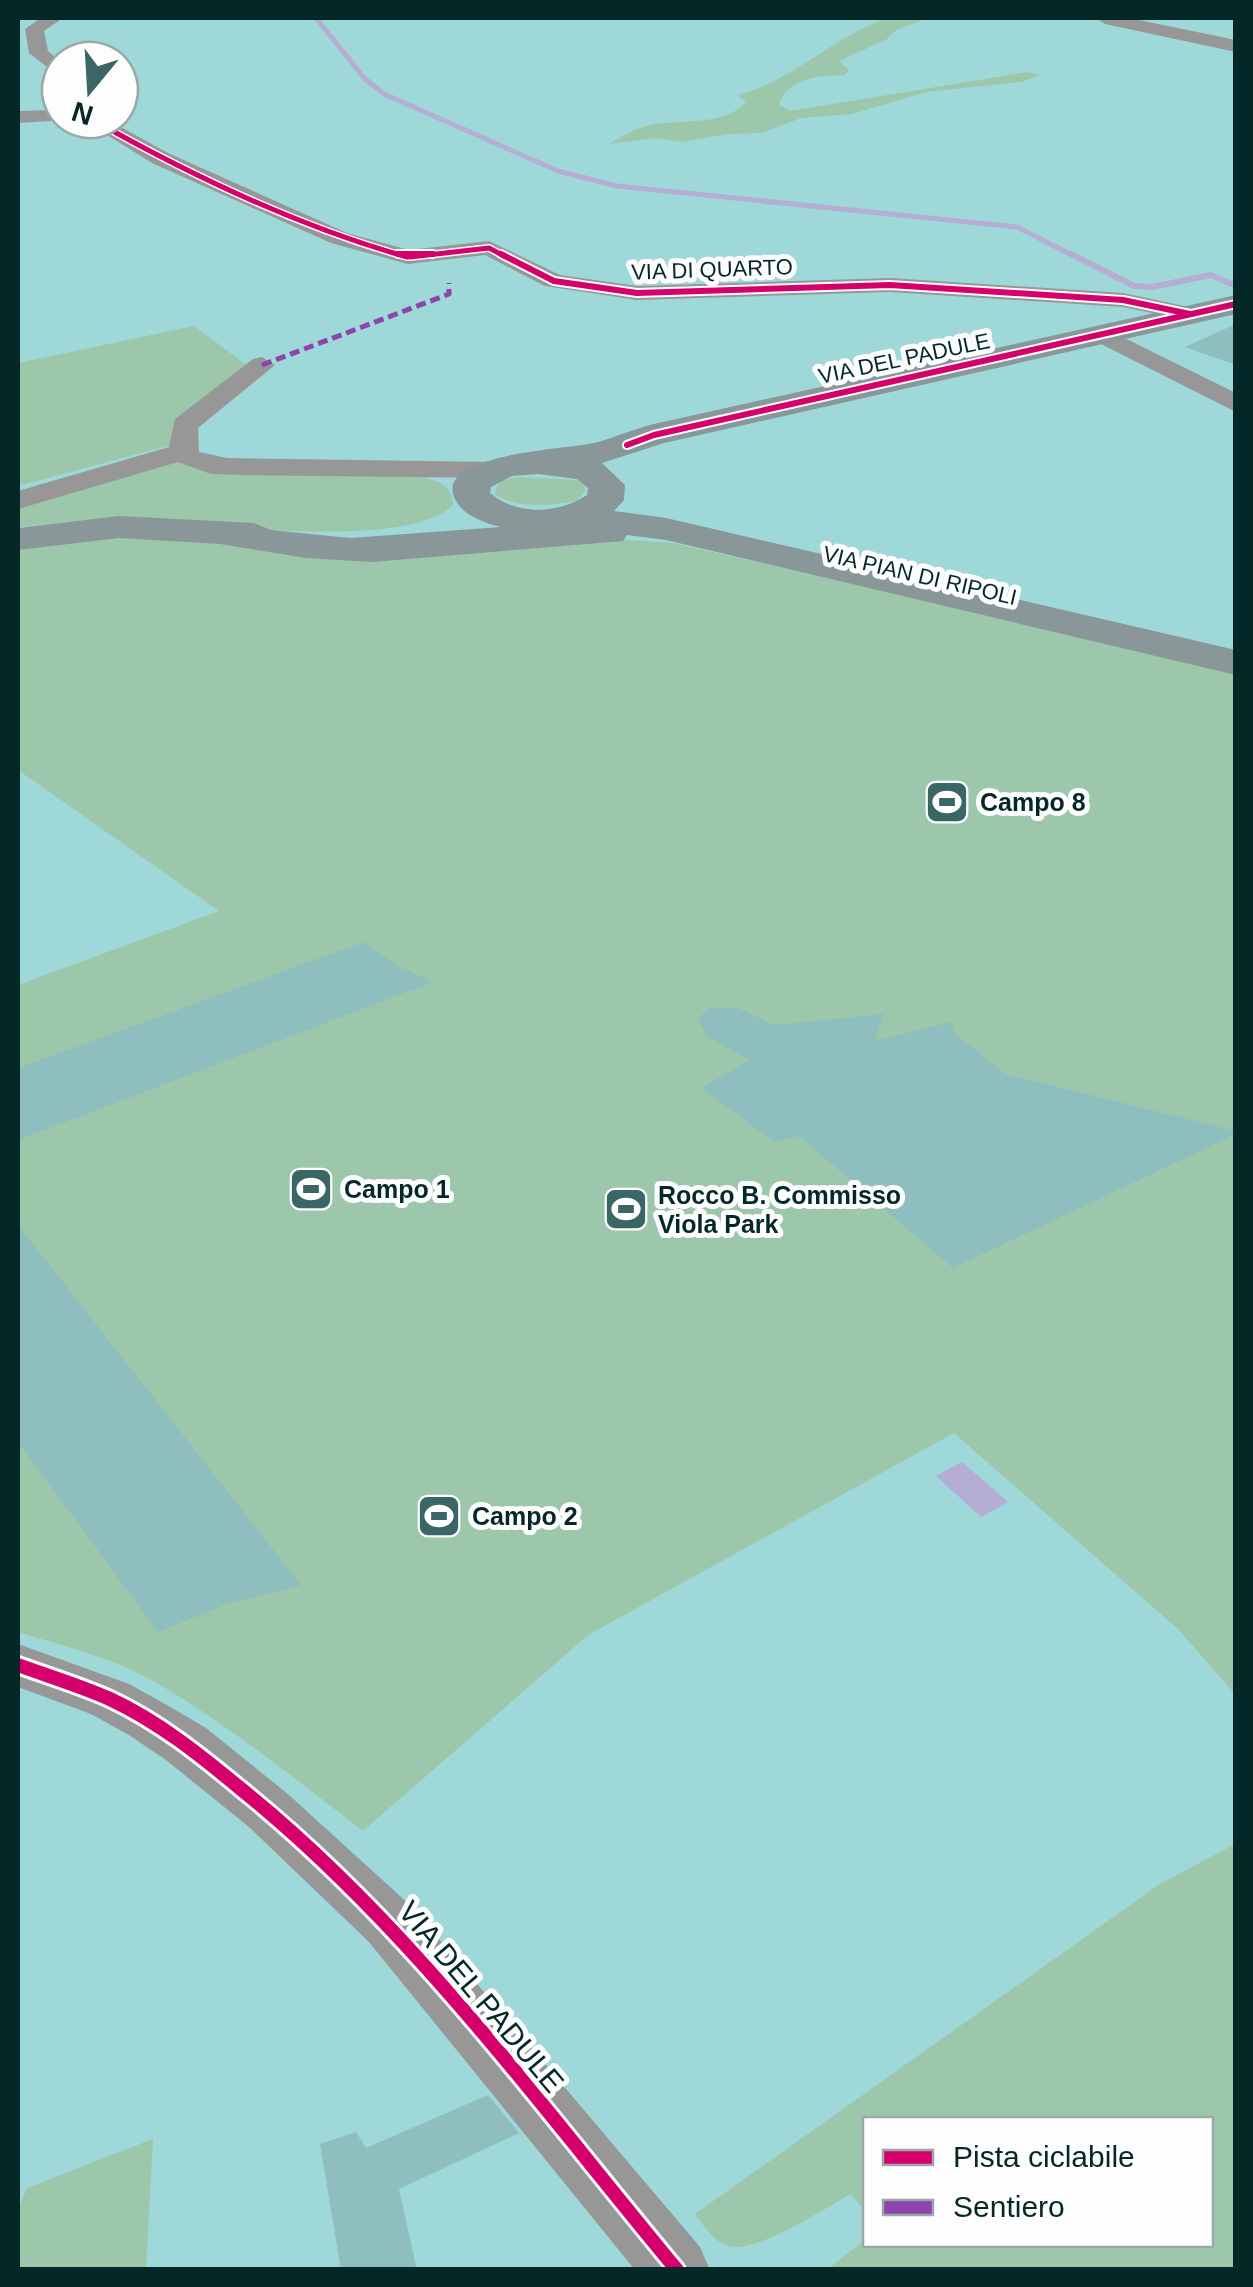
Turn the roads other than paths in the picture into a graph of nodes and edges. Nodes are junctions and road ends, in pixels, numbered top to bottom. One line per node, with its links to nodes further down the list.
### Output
1 (54, 18): 4 (street)
2 (1105, 18): 3 (street)
3 (1236, 46)
4 (40, 54)
5 (128, 140): 7 (street, VIA DI QUARTO)
6 (1236, 304): 7 (main road, VIA DEL PADULE)
7 (1190, 314): 8 (main road, VIA DEL PADULE)
8 (1102, 336): 10 (street); 11 (main road, VIA DEL PADULE)
9 (262, 364): 12 (street)
10 (1236, 404)
11 (627, 444): 13 (main road, VIA DEL PADULE); 14 (main road, VIA DEL PADULE)
12 (183, 450): 15 (street, VIA DEL PADULE); 16 (street)
13 (548, 462): 14 (main road, VIA DEL PADULE); 15 (main road, VIA DEL PADULE)
14 (602, 481): 17 (main road, VIA DEL PADULE); 23 (main road, VIA PIAN DI RIPOLI)
15 (480, 486): 18 (main road, VIA DEL PADULE); 20 (main road, VIA DEL PADULE)
16 (18, 500)
17 (570, 516): 18 (main road, VIA DEL PADULE); 22 (main road, VIA PIAN DI RIPOLI)
18 (521, 519): 20 (main road, VIA DEL PADULE)
19 (219, 532): 20 (main road, VIA DEL PADULE); 21 (main road, VIA DEL PADULE); 22 (main road, VIA PIAN DI RIPOLI)
20 (422, 532)
21 (18, 539)
22 (746, 550): 24 (main road, VIA PIAN DI RIPOLI)
23 (1236, 647)
24 (1236, 663)
25 (18, 1665): 26 (street, VIA DEL PADULE)
26 (677, 2270)

